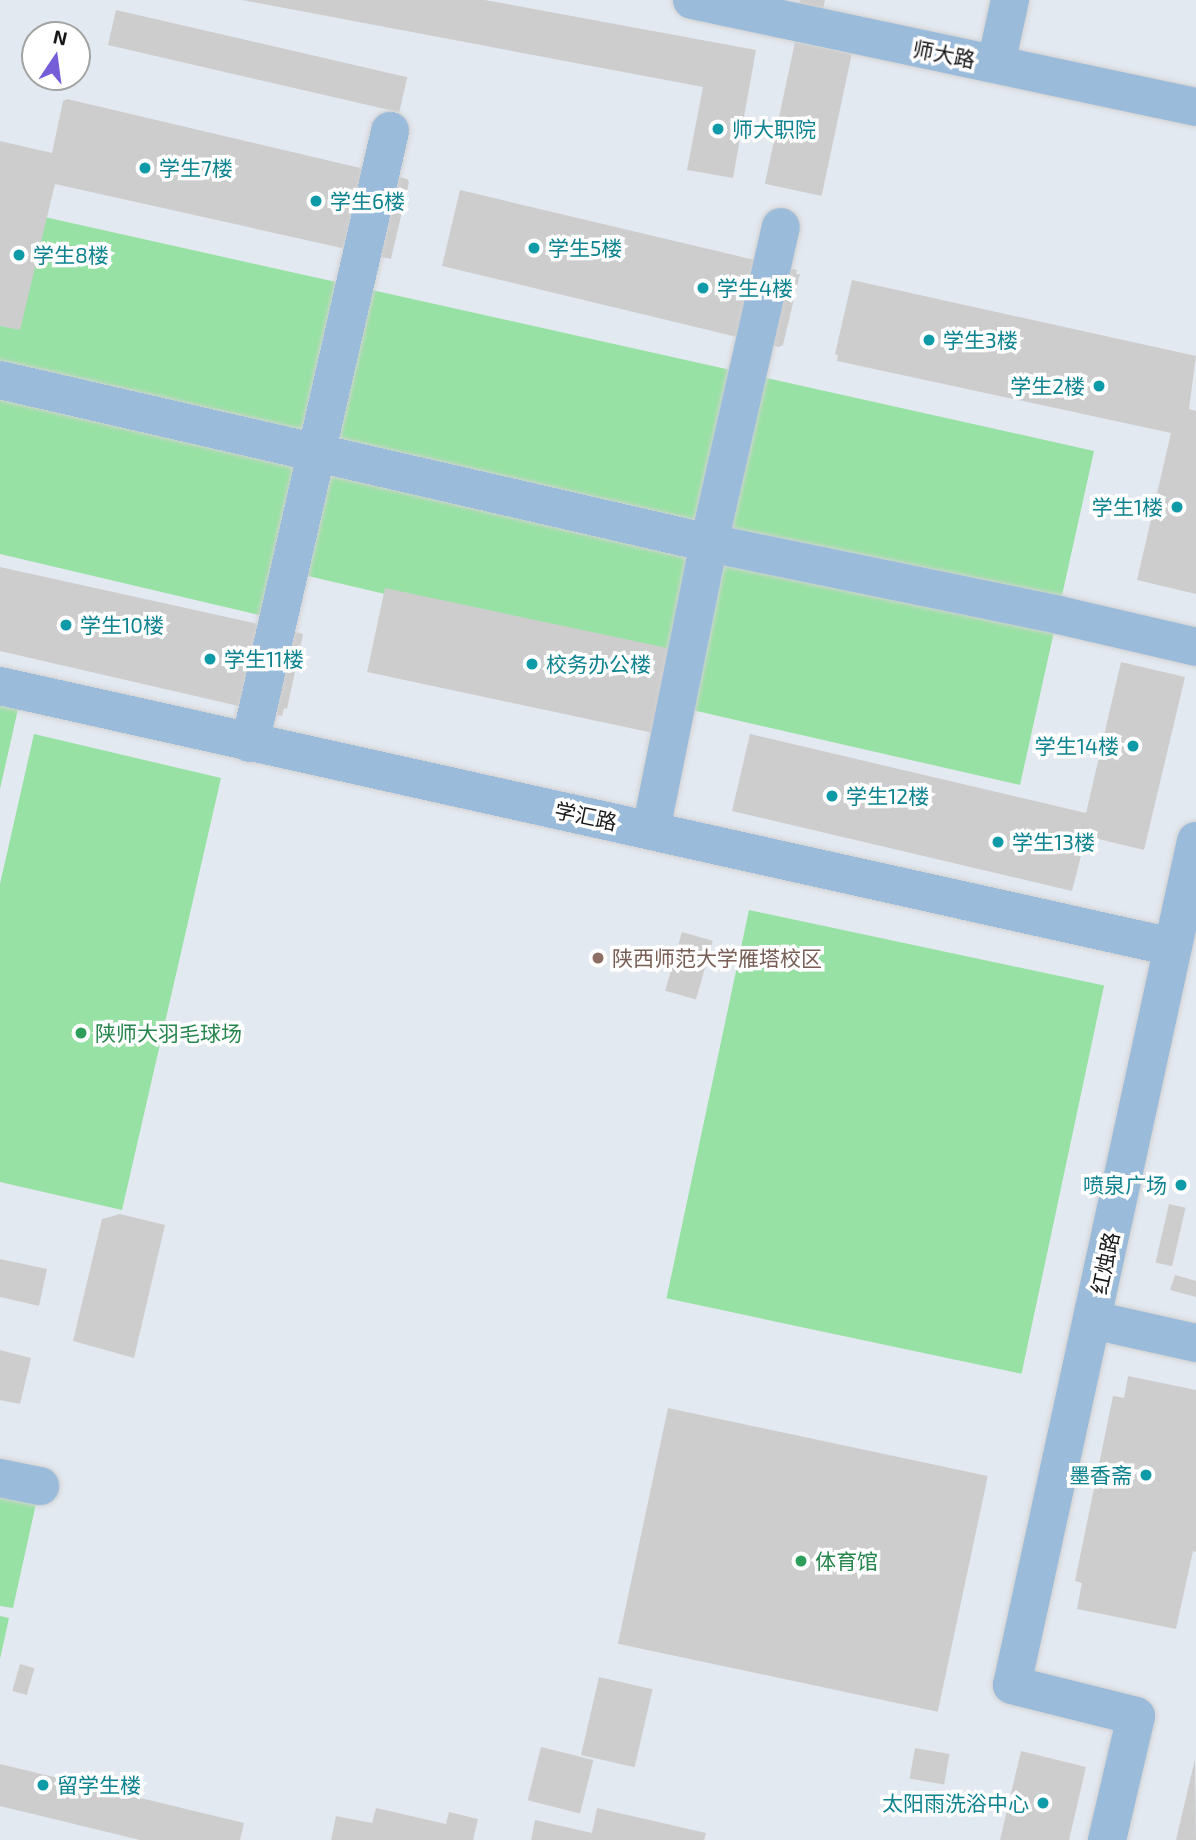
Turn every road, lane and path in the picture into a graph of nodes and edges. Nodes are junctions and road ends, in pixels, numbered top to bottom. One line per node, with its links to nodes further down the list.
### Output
1 (692, 0): 3 (street, 师大路)
2 (1010, 0): 3 (street)
3 (996, 64): 4 (street, 师大路)
4 (1196, 107)
5 (390, 131): 8 (street)
6 (781, 227): 9 (street)
7 (0, 380): 8 (street)
8 (315, 454): 9 (street); 12 (street)
9 (709, 543): 10 (street); 13 (street)
10 (1196, 647)
11 (0, 686): 12 (street, 学汇路)
12 (250, 743): 13 (street, 学汇路)
13 (651, 830): 15 (street, 学汇路)
14 (1196, 841): 15 (street, 红烛路)
15 (1172, 947): 16 (street, 红烛路)
16 (1093, 1320): 17 (street); 20 (street, 红烛路)
17 (1196, 1343)
18 (0, 1478): 19 (street)
19 (40, 1486)
20 (1107, 1840)

